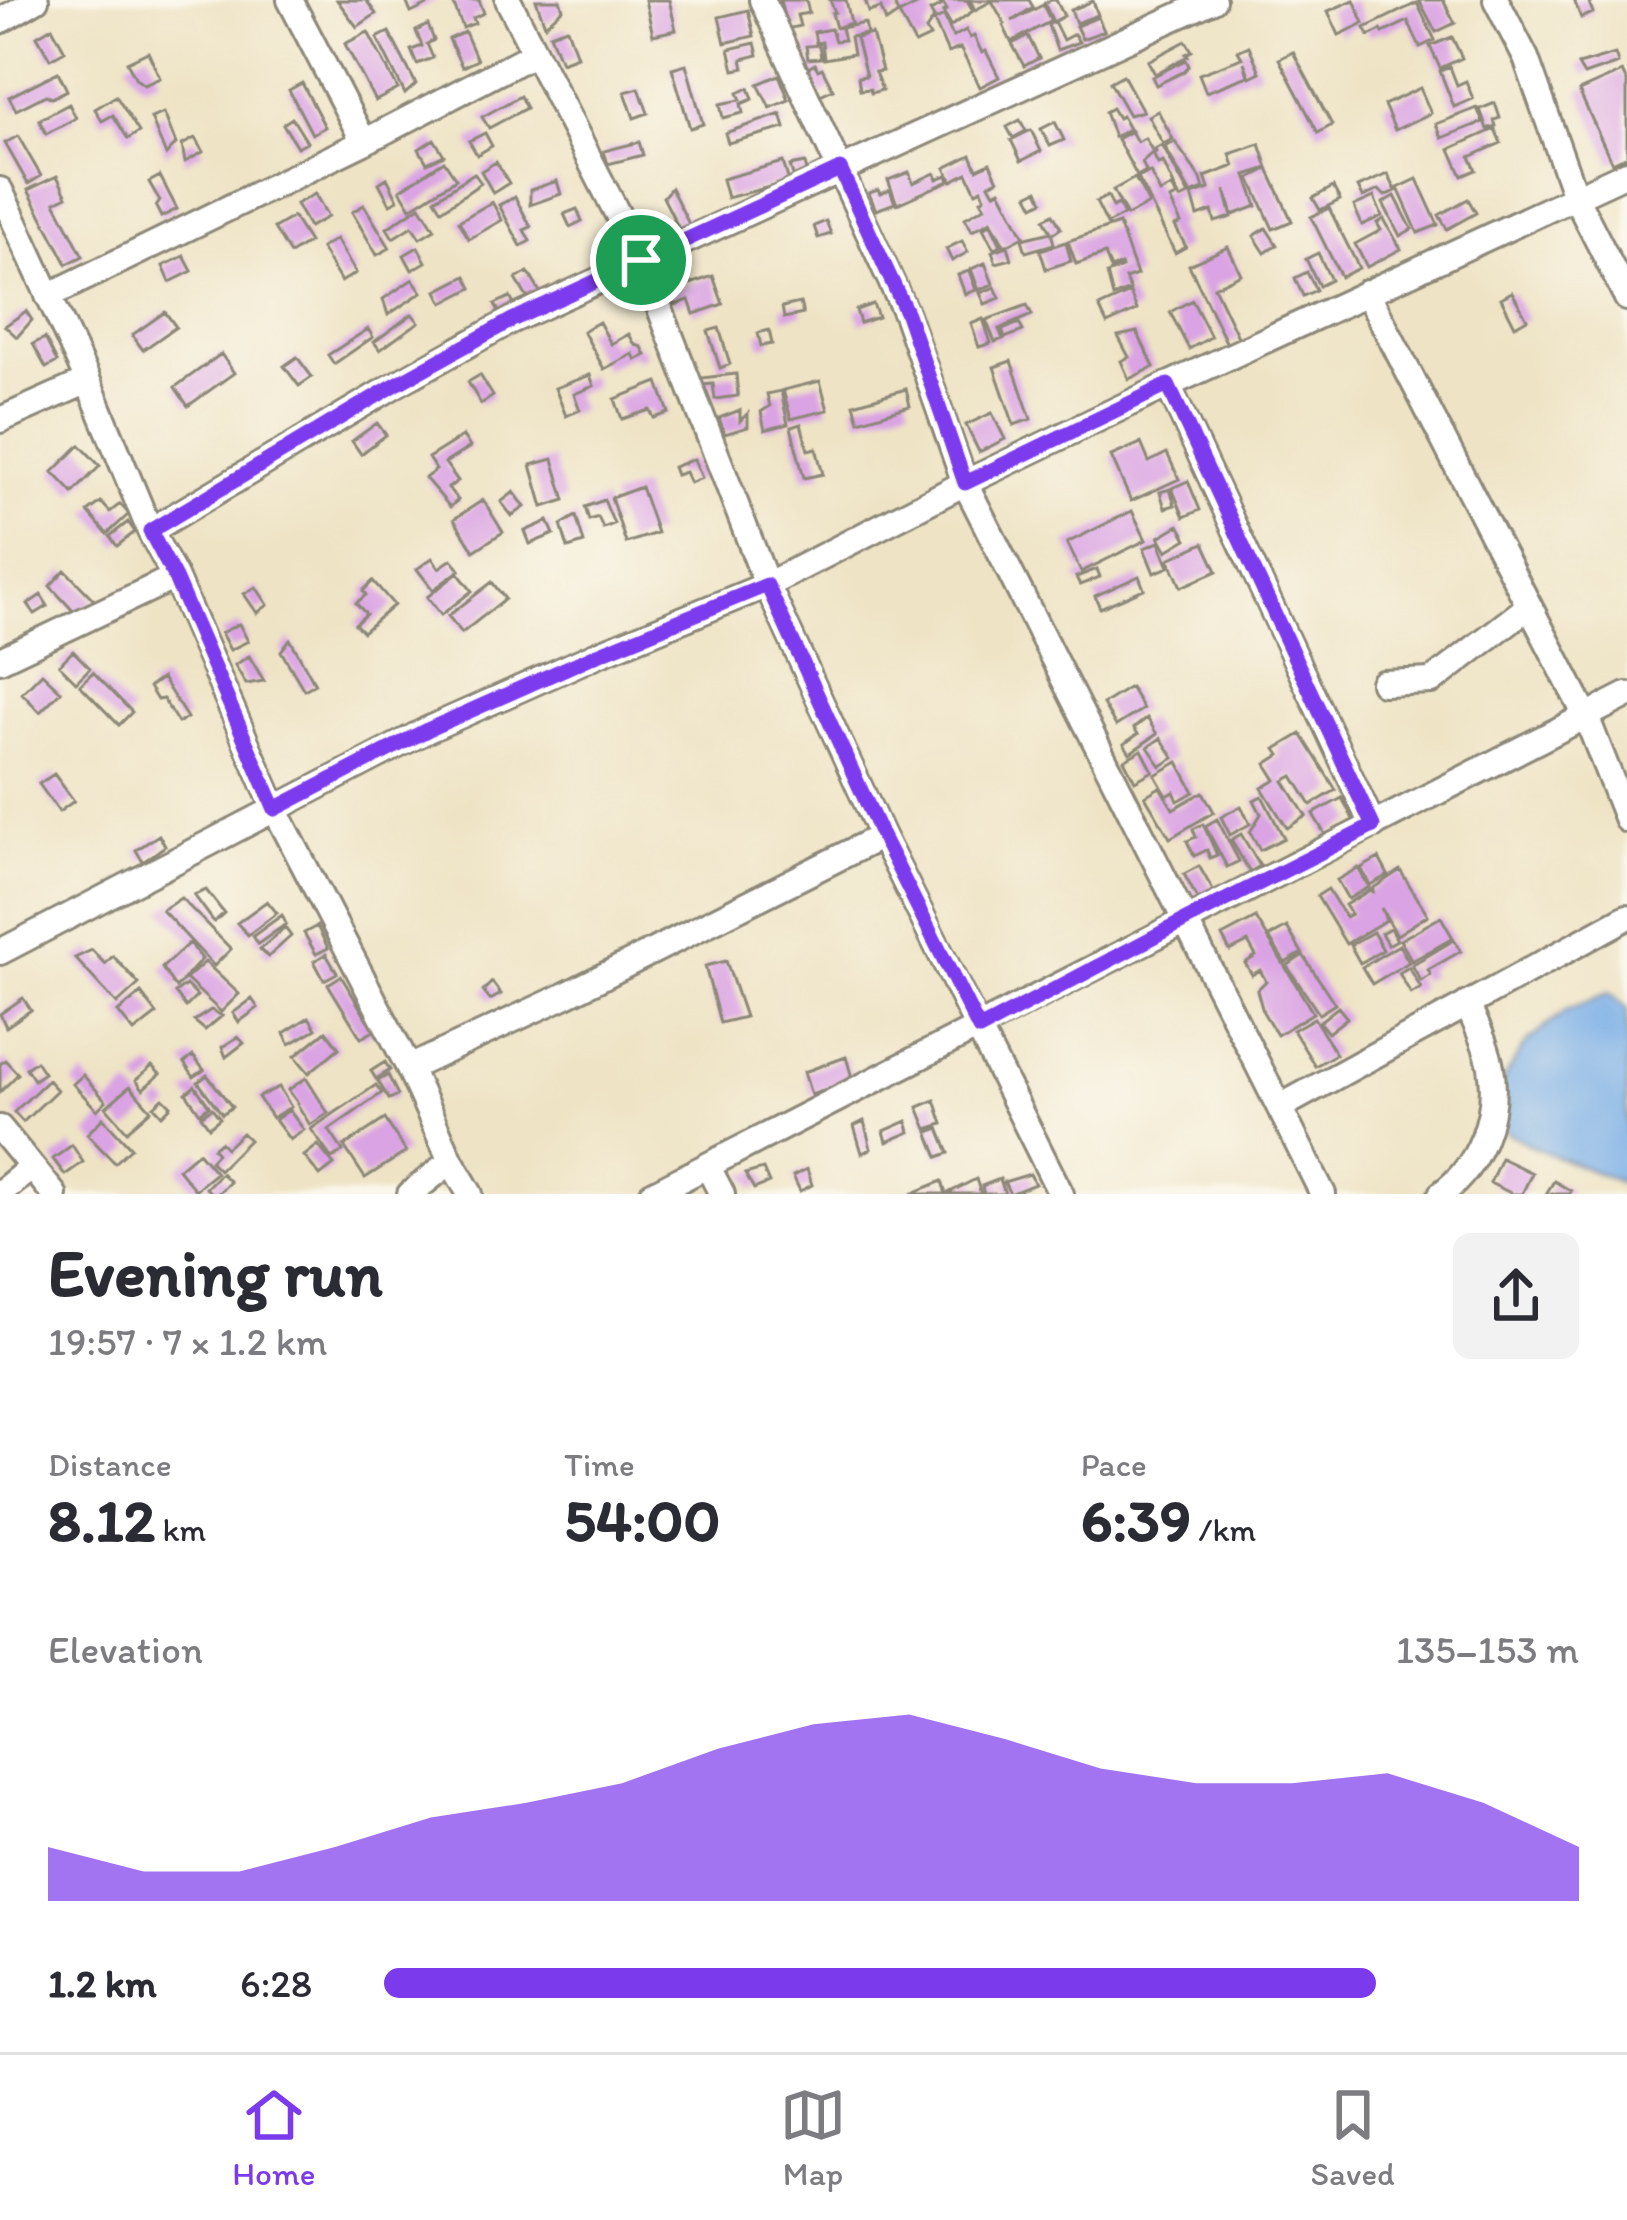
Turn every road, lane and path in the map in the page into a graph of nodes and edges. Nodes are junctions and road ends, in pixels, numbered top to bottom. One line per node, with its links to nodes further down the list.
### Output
1 (36, 0): 7 (street)
2 (290, 0): 9 (street)
3 (508, 0): 8 (street)
4 (762, 0): 10 (street)
5 (1213, 0): 10 (street)
6 (1496, 0): 13 (street)
7 (0, 21)
8 (535, 53): 9 (street); 14 (street)
9 (364, 142): 16 (street)
10 (840, 169): 14 (street); 21 (street)
11 (1627, 173): 13 (street)
12 (0, 190): 16 (street)
13 (1575, 196): 15 (street); 17 (street)
14 (641, 260): 22 (street); 24 (street)
15 (1366, 292): 19 (street); 25 (street)
16 (48, 296): 18 (street)
17 (1627, 298)
18 (88, 382): 20 (street); 22 (street)
19 (1168, 385): 21 (street); 32 (street)
20 (0, 420)
21 (965, 483): 24 (street); 35 (street)
22 (150, 531): 23 (street)
23 (175, 578): 26 (street); 30 (street)
24 (767, 585): 30 (street); 33 (street)
25 (1528, 607): 27 (street); 29 (street)
26 (0, 660)
27 (1383, 682)
28 (1627, 695): 29 (street)
29 (1586, 716): 31 (street); 32 (street)
30 (275, 809): 36 (street); 39 (street)
31 (1627, 820)
32 (1373, 826): 35 (street)
33 (882, 836): 38 (street); 39 (street)
34 (1627, 917): 37 (street)
35 (1186, 920): 38 (street); 40 (street)
36 (0, 952)
37 (1466, 1004): 40 (street); 53 (street)
38 (979, 1029): 44 (street); 51 (street)
39 (409, 1068): 42 (street)
40 (1280, 1107): 52 (street)
41 (0, 1128): 43 (street)
42 (452, 1161): 47 (street); 48 (street)
43 (32, 1167): 45 (street); 46 (street)
44 (708, 1167): 49 (street); 50 (street)
45 (0, 1193)
46 (54, 1194)
47 (410, 1194)
48 (470, 1194)
49 (652, 1194)
50 (722, 1194)
51 (1061, 1194)
52 (1323, 1194)
53 (1441, 1194)

